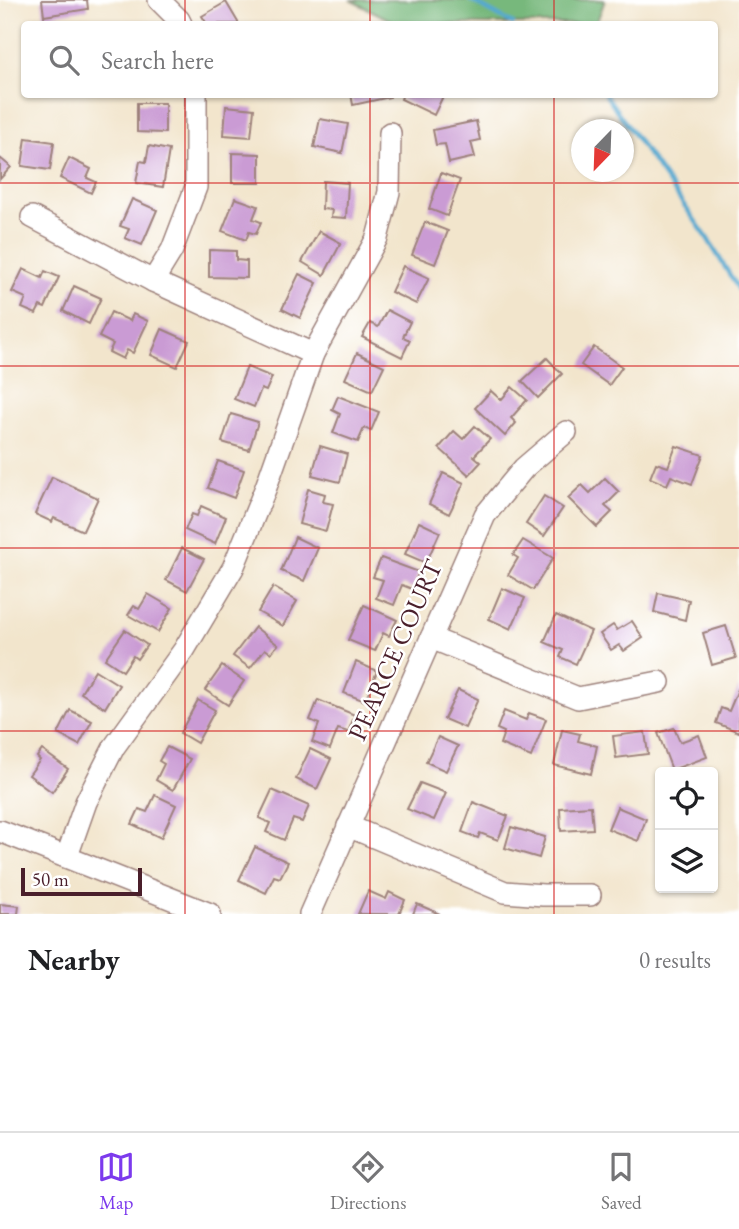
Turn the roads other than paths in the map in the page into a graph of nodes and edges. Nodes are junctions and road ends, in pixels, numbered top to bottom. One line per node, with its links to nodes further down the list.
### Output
1 (159, 0): 2 (street)
2 (180, 21)
3 (197, 98): 6 (street)
4 (390, 133): 7 (street)
5 (32, 217): 6 (street)
6 (153, 281): 7 (street)
7 (313, 354): 13 (street)
8 (566, 432): 9 (street, PEARCE COURT)
9 (431, 638): 10 (street); 11 (street, PEARCE COURT)
10 (659, 682)
11 (348, 826): 14 (street); 16 (street, PEARCE COURT)
12 (0, 831): 13 (street)
13 (66, 856): 15 (street)
14 (590, 895)
15 (210, 914)
16 (310, 914)

